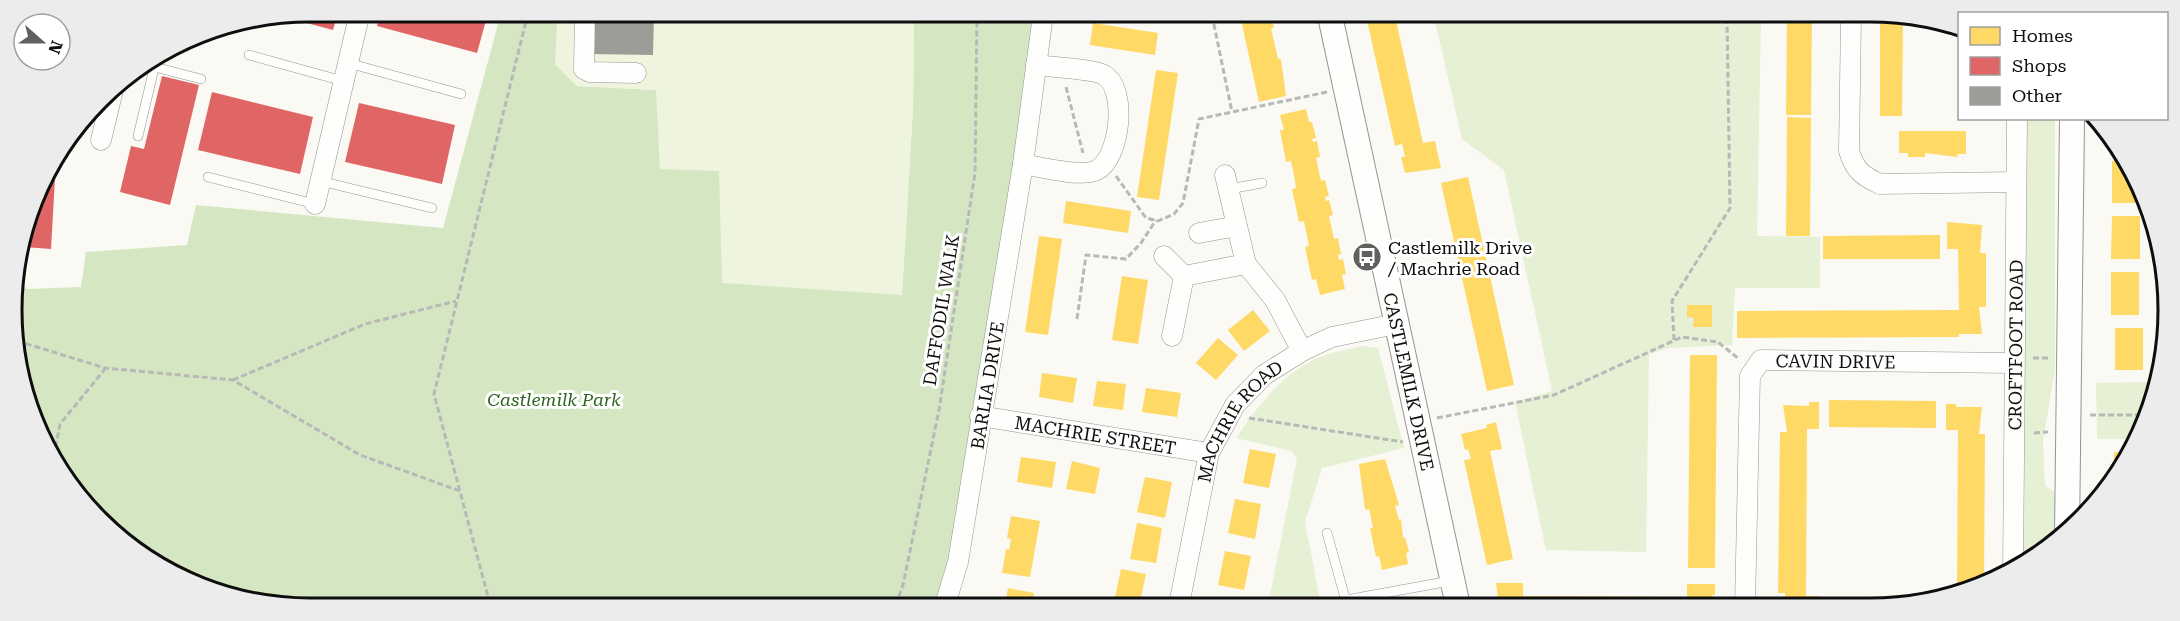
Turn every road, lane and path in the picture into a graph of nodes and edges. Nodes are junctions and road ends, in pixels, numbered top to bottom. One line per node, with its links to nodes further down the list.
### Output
1 (358, 22): 15 (street)
2 (526, 22): 42 (path)
3 (585, 22): 16 (street)
4 (976, 22): 68 (path, DAFFODIL WALK)
5 (1042, 22): 11 (street, BARLIA DRIVE)
6 (1213, 22): 21 (path)
7 (1331, 22): 18 (street, CASTLEMILK DRIVE)
8 (1727, 22): 46 (path)
9 (1851, 22): 32 (street)
10 (249, 55): 15 (lane)
11 (1036, 65): 13 (street); 27 (street, BARLIA DRIVE)
12 (158, 66): 17 (lane)
13 (1061, 69): 26 (street); 28 (path)
14 (152, 70): 24 (lane)
15 (345, 72): 19 (lane); 30 (street)
16 (636, 73)
17 (201, 79)
18 (1346, 88): 21 (path); 44 (street, CASTLEMILK DRIVE)
19 (461, 94)
20 (110, 105): 25 (street)
21 (1232, 112): 36 (path)
22 (2016, 120): 32 (street, CROFTFOOT ROAD)
23 (2072, 120): 49 (street)
24 (138, 136)
25 (101, 140)
26 (1106, 162): 28 (street); 36 (path)
27 (1023, 164): 28 (street); 55 (street, BARLIA DRIVE)
28 (1088, 172)
29 (208, 177): 34 (lane)
30 (320, 181): 34 (street); 35 (lane)
31 (1227, 182): 33 (lane); 37 (street)
32 (2016, 182): 50 (street, CROFTFOOT ROAD)
33 (1262, 183)
34 (315, 204)
35 (432, 208)
36 (1156, 220): 43 (path)
37 (1237, 226): 38 (street); 40 (street)
38 (1199, 233)
39 (1164, 256): 41 (street)
40 (1246, 264): 41 (street); 48 (street)
41 (1184, 276): 45 (street)
42 (457, 300): 53 (path); 62 (path)
43 (1077, 319)
44 (1396, 324): 48 (street, MACHRIE ROAD); 58 (street, CASTLEMILK DRIVE)
45 (1172, 336)
46 (1674, 340): 52 (path); 58 (path)
47 (24, 343): 51 (path)
48 (1302, 351): 54 (street, MACHRIE ROAD)
49 (2068, 357): 50 (path); 57 (street)
50 (2014, 363): 52 (street, CAVIN DRIVE); 59 (street, CROFTFOOT ROAD)
51 (105, 368): 53 (path); 60 (path)
52 (1754, 370): 74 (street, CAVIN DRIVE)
53 (233, 380): 62 (path)
54 (1230, 414): 58 (path); 61 (street, MACHRIE ROAD)
55 (980, 416): 61 (street, MACHRIE STREET); 69 (street, BARLIA DRIVE)
56 (2138, 416): 57 (path)
57 (2068, 424): 59 (path); 63 (street)
58 (1420, 433): 66 (street, CASTLEMILK DRIVE)
59 (2014, 433): 65 (street, CROFTFOOT ROAD)
60 (56, 445)
61 (1209, 453): 70 (street, MACHRIE ROAD)
62 (460, 491): 67 (path)
63 (2067, 519)
64 (1327, 533): 71 (lane)
65 (2013, 560)
66 (1453, 581): 72 (lane); 73 (street, CASTLEMILK DRIVE)
67 (488, 598)
68 (898, 598)
69 (947, 598)
70 (1180, 598)
71 (1346, 598)
72 (1371, 598)
73 (1456, 598)
74 (1745, 598)

